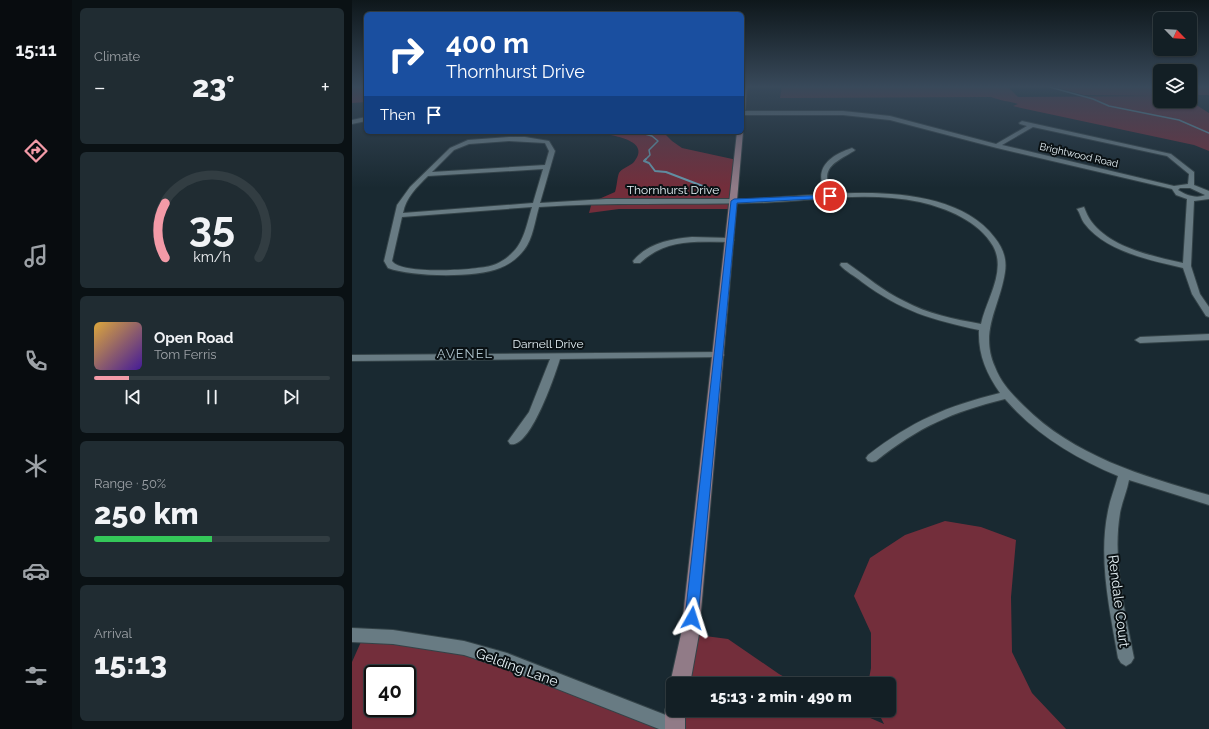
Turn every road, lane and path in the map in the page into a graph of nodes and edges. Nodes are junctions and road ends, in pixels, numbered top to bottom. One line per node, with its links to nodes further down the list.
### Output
1 (898, 120): 5 (street, Brightwood Road)
2 (1022, 123): 3 (street)
3 (1032, 125): 5 (street); 9 (street)
4 (740, 134): 14 (street)
5 (998, 146): 10 (street, Brightwood Road)
6 (852, 150): 11 (street)
7 (548, 167): 8 (street); 8 (street); 15 (street)
8 (426, 174): 17 (street)
9 (1191, 186): 10 (street); 12 (street)
10 (1175, 188): 13 (street)
11 (830, 196): 14 (street, Thornhurst Drive); 23 (street, Thornhurst Drive)
12 (1209, 196): 13 (street)
13 (1191, 198): 21 (street)
14 (734, 201): 15 (street, Thornhurst Drive); 18 (street)
15 (535, 205): 17 (street, Thornhurst Drive); 17 (street)
16 (1080, 209): 21 (street)
17 (399, 215)
18 (730, 240): 19 (street); 26 (street)
19 (637, 261)
20 (844, 264): 23 (street)
21 (1186, 266): 22 (street)
22 (1209, 314)
23 (984, 328): 29 (street, Thornhurst Drive)
24 (1209, 337): 25 (street)
25 (1140, 340)
26 (719, 355): 27 (street, Darnell Drive); 36 (street)
27 (556, 357): 28 (street, Darnell Drive); 30 (street)
28 (352, 358)
29 (1007, 395): 31 (street); 32 (street, Thornhurst Drive)
30 (514, 441)
31 (872, 458)
32 (1125, 474): 33 (street, Thornhurst Drive); 35 (street, Rendale Court)
33 (1209, 500)
34 (352, 635): 37 (street, Gelding Lane)
35 (1126, 658)
36 (681, 677)
37 (676, 724)

